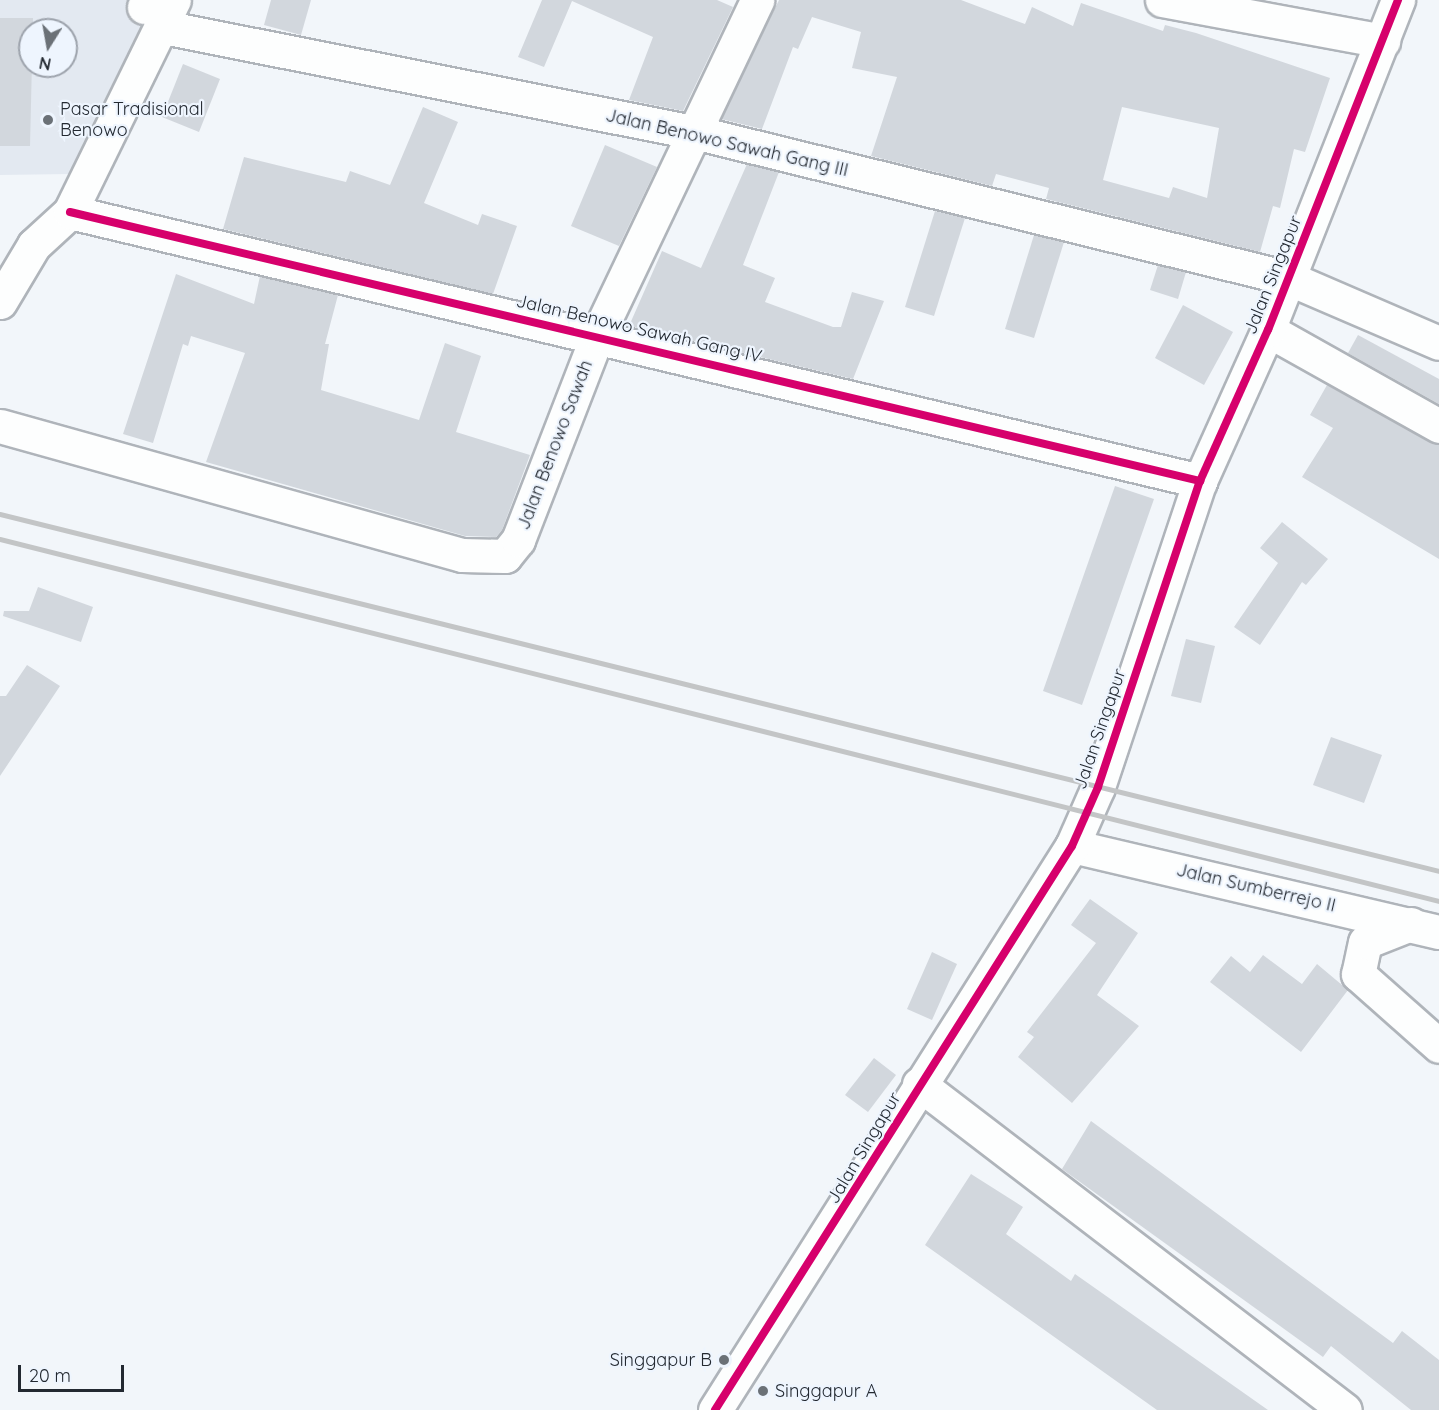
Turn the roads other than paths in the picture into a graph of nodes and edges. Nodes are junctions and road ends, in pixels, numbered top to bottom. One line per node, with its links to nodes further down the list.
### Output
1 (757, 0): 6 (street, Jalan Benowo Sawah)
2 (1162, 0): 5 (street)
3 (1398, 0): 5 (street, Jalan Singapur)
4 (157, 9): 6 (street, Jalan Benowo Sawah Gang III); 7 (street)
5 (1383, 41): 8 (street, Jalan Singapur)
6 (698, 133): 8 (street, Jalan Benowo Sawah Gang III); 11 (street, Jalan Benowo Sawah)
7 (70, 212): 9 (street); 11 (street, Jalan Benowo Sawah Gang IV)
8 (1287, 279): 10 (street, Jalan Singapur); 12 (street, Jalan Benowo Sawah Gang III)
9 (0, 302)
10 (1268, 330): 14 (street); 15 (street, Jalan Singapur)
11 (598, 334): 13 (street, Jalan Benowo Sawah); 15 (street, Jalan Benowo Sawah Gang IV)
12 (1439, 343)
13 (0, 426)
14 (1439, 426)
15 (1200, 480): 16 (street, Jalan Singapur)
16 (1072, 846): 17 (street, Jalan Sumberrejo II); 19 (street, Jalan Singapur)
17 (1425, 928): 18 (street)
18 (1439, 1046)
19 (919, 1084): 20 (street, Jalan Singapur); 21 (street)
20 (716, 1410)
21 (1345, 1410)

